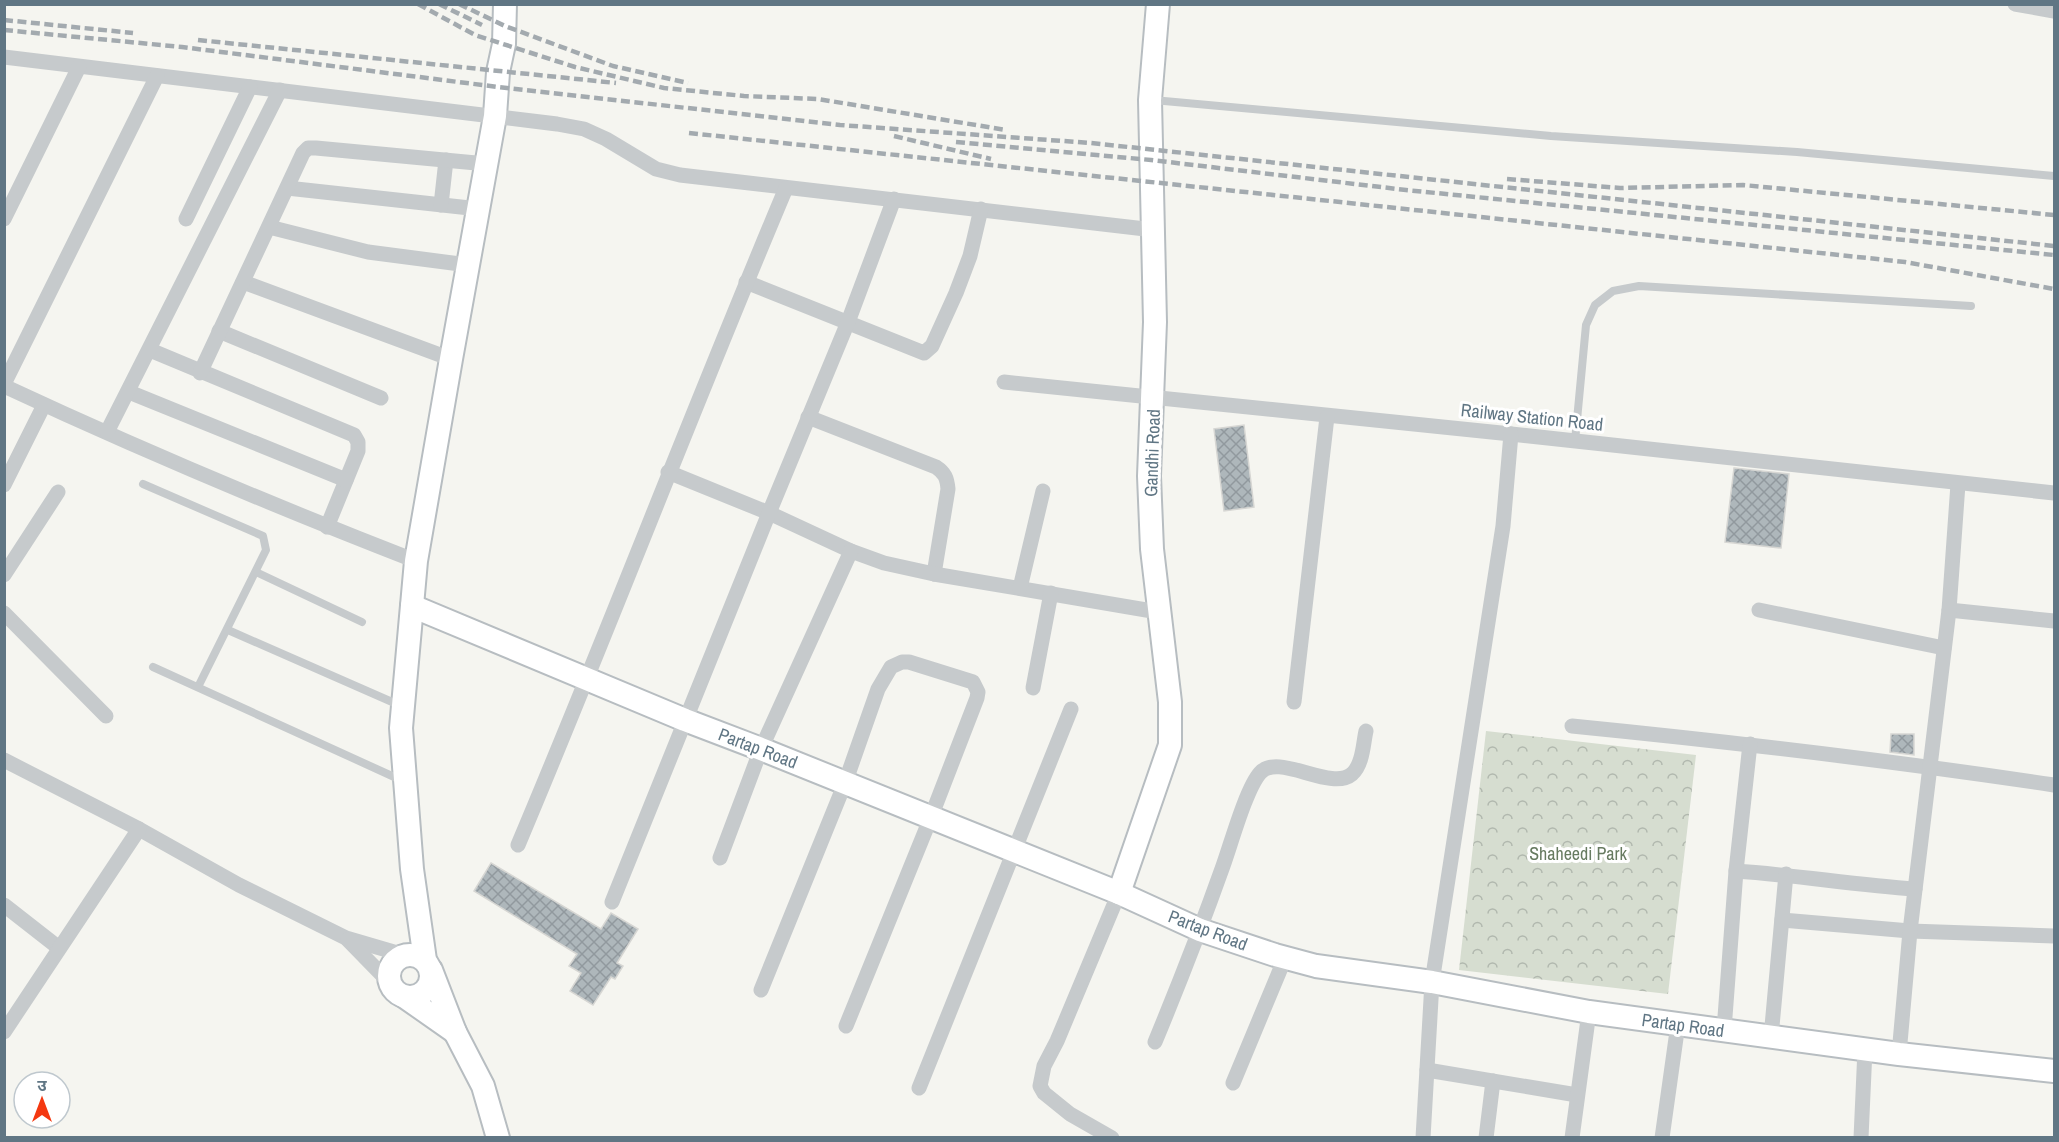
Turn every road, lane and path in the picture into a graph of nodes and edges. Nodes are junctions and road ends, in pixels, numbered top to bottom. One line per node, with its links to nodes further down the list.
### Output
1 (505, 4): 11 (street)
2 (1158, 4): 10 (street, Gandhi Road)
3 (2015, 4): 4 (street)
4 (2055, 11)
5 (4, 57): 6 (street)
6 (79, 67): 7 (street); 21 (street)
7 (157, 76): 8 (street); 35 (street)
8 (250, 87): 9 (street); 22 (street)
9 (280, 90): 11 (street); 31 (street)
10 (1150, 100): 14 (lane); 24 (street, Gandhi Road)
11 (495, 116): 13 (street); 16 (street)
12 (446, 160): 13 (street); 15 (street); 18 (street)
13 (487, 164): 20 (street)
14 (2055, 176)
15 (287, 188): 18 (street); 23 (street)
16 (786, 188): 17 (street); 27 (street)
17 (894, 199): 19 (street); 29 (street)
18 (441, 205): 20 (street)
19 (981, 208): 24 (street); 29 (street)
20 (479, 209): 25 (street)
21 (4, 219)
22 (186, 219)
23 (269, 227): 25 (street); 26 (street)
24 (1154, 230): 37 (street, Gandhi Road)
25 (468, 266): 32 (street)
26 (243, 282): 30 (street); 32 (street)
27 (746, 282): 29 (street); 45 (street)
28 (1971, 306): 44 (lane)
29 (848, 322): 40 (street)
30 (219, 331): 33 (street); 38 (street)
31 (150, 350): 33 (street); 36 (street)
32 (450, 359): 56 (street)
33 (200, 373): 46 (street)
34 (1004, 382): 37 (street, Railway Station Road)
35 (4, 385): 39 (street)
36 (129, 392): 42 (street); 46 (street)
37 (1154, 397): 41 (street, Railway Station Road); 65 (street, Gandhi Road)
38 (381, 398)
39 (44, 405): 42 (street); 49 (street)
40 (808, 417): 53 (street); 58 (street)
41 (1327, 417): 43 (street, Railway Station Road); 75 (street)
42 (107, 432): 54 (street)
43 (1511, 434): 44 (street, Railway Station Road); 108 (street)
44 (1575, 441): 48 (street, Railway Station Road)
45 (668, 472): 53 (street); 72 (street)
46 (346, 480): 54 (street)
47 (144, 484): 57 (lane)
48 (1958, 484): 52 (street, Railway Station Road); 64 (street)
49 (4, 485)
50 (1043, 491): 60 (street)
51 (58, 492): 59 (street)
52 (2055, 493)
53 (769, 513): 55 (street); 79 (street)
54 (327, 527): 56 (street)
55 (851, 551): 58 (street); 83 (street)
56 (416, 561): 62 (street)
57 (256, 572): 68 (lane); 69 (lane)
58 (934, 574): 60 (street)
59 (4, 575)
60 (1020, 588): 61 (street)
61 (1051, 593): 65 (street); 74 (street)
62 (412, 606): 72 (street, Partap Road); 76 (street)
63 (1759, 610): 70 (street)
64 (1949, 610): 67 (street); 70 (street)
65 (1158, 612): 97 (street, Gandhi Road)
66 (4, 613): 78 (street)
67 (2055, 621)
68 (362, 622)
69 (228, 630): 73 (lane); 76 (lane)
70 (1944, 648): 85 (street)
71 (153, 667): 73 (lane)
72 (588, 678): 79 (street, Partap Road); 91 (street)
73 (198, 687): 86 (lane)
74 (1033, 688)
75 (1294, 702)
76 (403, 707): 86 (street)
77 (1071, 709): 92 (street)
78 (106, 716)
79 (685, 720): 83 (street, Partap Road); 98 (street)
80 (1572, 726): 82 (street)
81 (1366, 731): 101 (street)
82 (1750, 744): 85 (street); 94 (street)
83 (761, 749): 87 (street, Partap Road); 93 (street)
84 (4, 760): 90 (street)
85 (1929, 766): 88 (street); 96 (street)
86 (405, 782): 107 (street)
87 (845, 783): 89 (street, Partap Road); 89 (street); 110 (street)
88 (2055, 785)
89 (931, 817): 92 (street, Partap Road); 114 (street)
90 (138, 829): 104 (street); 105 (street)
91 (518, 845)
92 (1013, 850): 97 (street, Partap Road); 125 (street)
93 (720, 858)
94 (1736, 871): 95 (street); 115 (street)
95 (1786, 874): 96 (street); 100 (street)
96 (1915, 889): 102 (street)
97 (1119, 893): 101 (street, Partap Road); 128 (street)
98 (612, 902)
99 (4, 905): 105 (street)
100 (1782, 920): 102 (street); 117 (street)
101 (1200, 930): 106 (street, Partap Road); 118 (street)
102 (1910, 930): 103 (street); 120 (street)
103 (2055, 936)
104 (346, 938): 107 (street); 109 (street)
105 (59, 948): 112 (street)
106 (1285, 958): 108 (street, Partap Road); 124 (street)
107 (420, 962): 109 (street); 109 (street); 116 (street)
108 (1432, 982): 111 (street, Partap Road); 121 (street)
109 (397, 990): 116 (street)
110 (761, 990)
111 (1589, 1012): 113 (street, Partap Road); 126 (street)
112 (7, 1022)
113 (1677, 1024): 115 (street, Partap Road); 132 (street)
114 (846, 1026)
115 (1724, 1030): 117 (street, Partap Road)
116 (455, 1032): 127 (street)
117 (1771, 1036): 119 (street, Partap Road)
118 (1155, 1042)
119 (1865, 1049): 120 (street, Partap Road); 133 (street)
120 (1899, 1054): 122 (street, Partap Road)
121 (1427, 1070): 123 (street); 129 (street)
122 (2055, 1071)
123 (1493, 1081): 126 (street); 130 (street)
124 (1233, 1083)
125 (919, 1088)
126 (1577, 1095): 131 (street)
127 (498, 1137)
128 (1112, 1137)
129 (1423, 1137)
130 (1486, 1137)
131 (1572, 1137)
132 (1662, 1137)
133 (1861, 1137)

